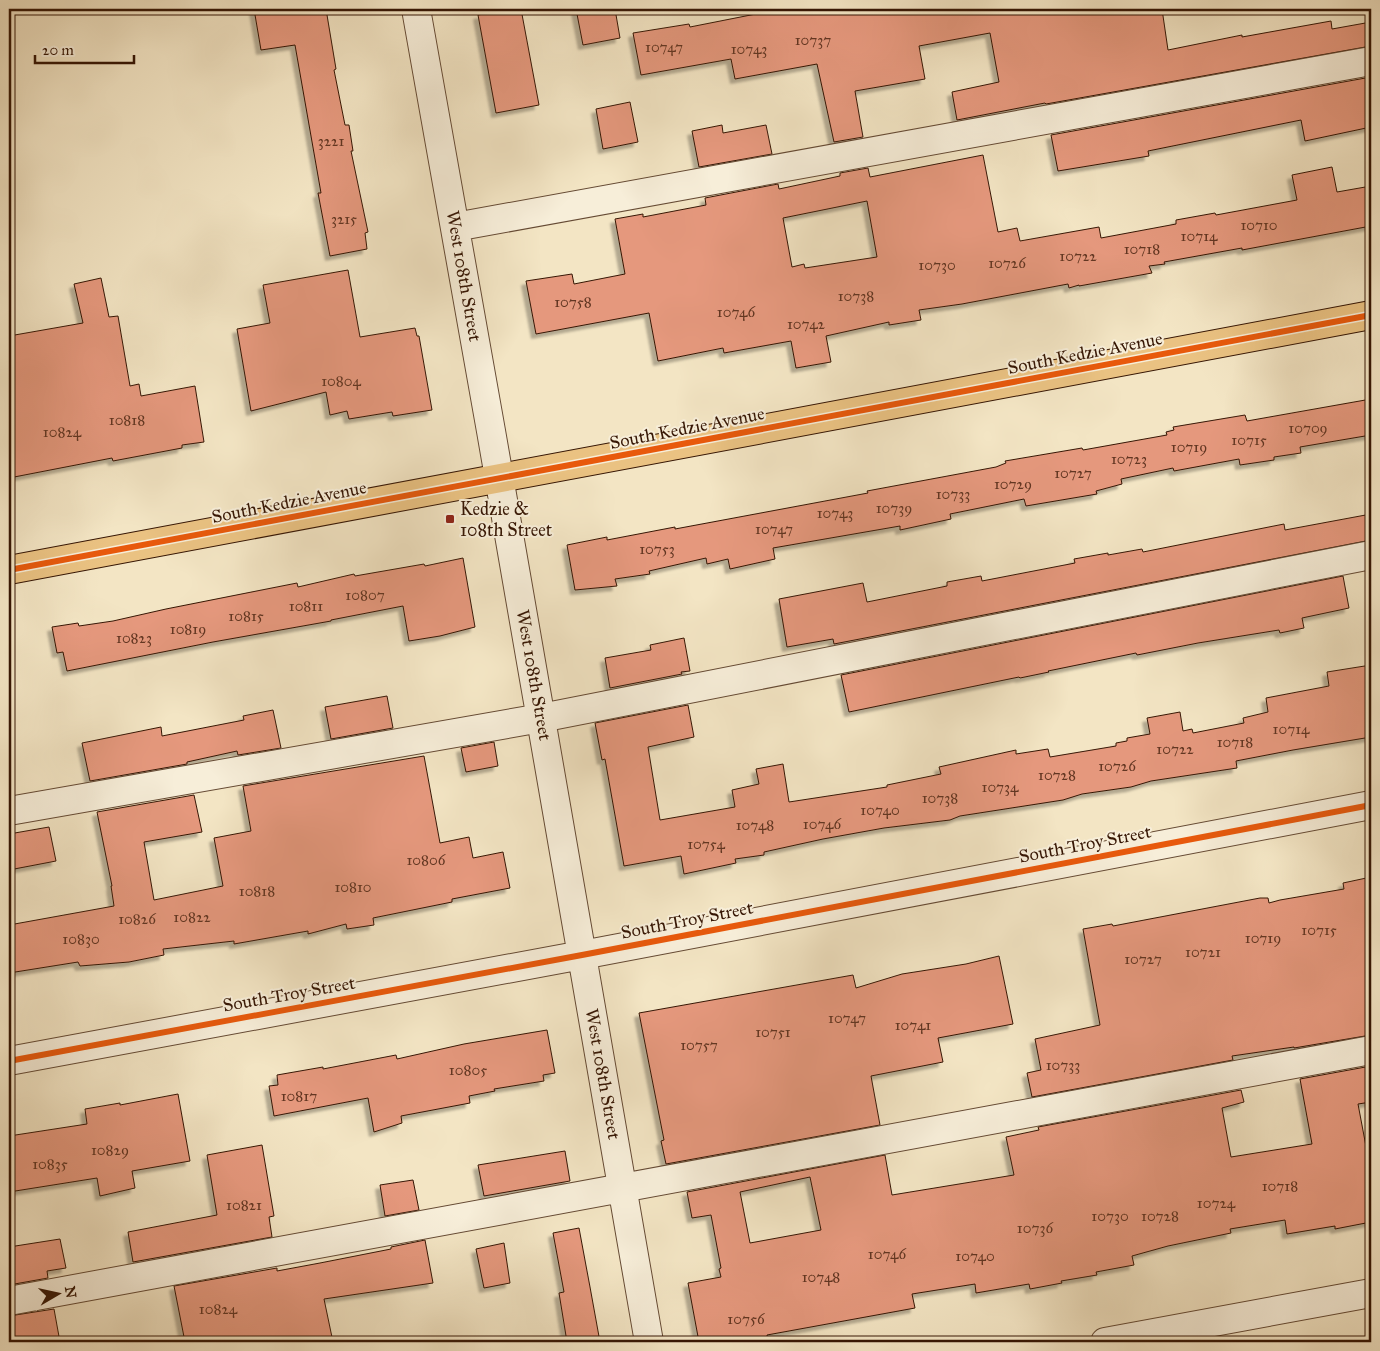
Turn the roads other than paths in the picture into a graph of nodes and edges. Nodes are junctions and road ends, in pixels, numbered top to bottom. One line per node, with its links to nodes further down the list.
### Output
1 (416, 9): 3 (street, West 108th Street)
2 (1371, 61): 3 (street)
3 (455, 227): 5 (street, West 108th Street)
4 (1371, 315): 5 (main road, South Kedzie Avenue)
5 (499, 478): 7 (main road, South Kedzie Avenue); 8 (street, West 108th Street)
6 (1371, 555): 8 (street)
7 (9, 570)
8 (541, 718): 10 (street); 11 (street, West 108th Street)
9 (1371, 805): 11 (street, South Troy Street)
10 (9, 811)
11 (582, 955): 13 (street, South Troy Street); 14 (street, West 108th Street)
12 (1371, 1050): 14 (street)
13 (9, 1061)
14 (622, 1188): 16 (street); 17 (street, West 108th Street)
15 (1371, 1292): 18 (street)
16 (9, 1301)
17 (649, 1342)
18 (1105, 1342)

